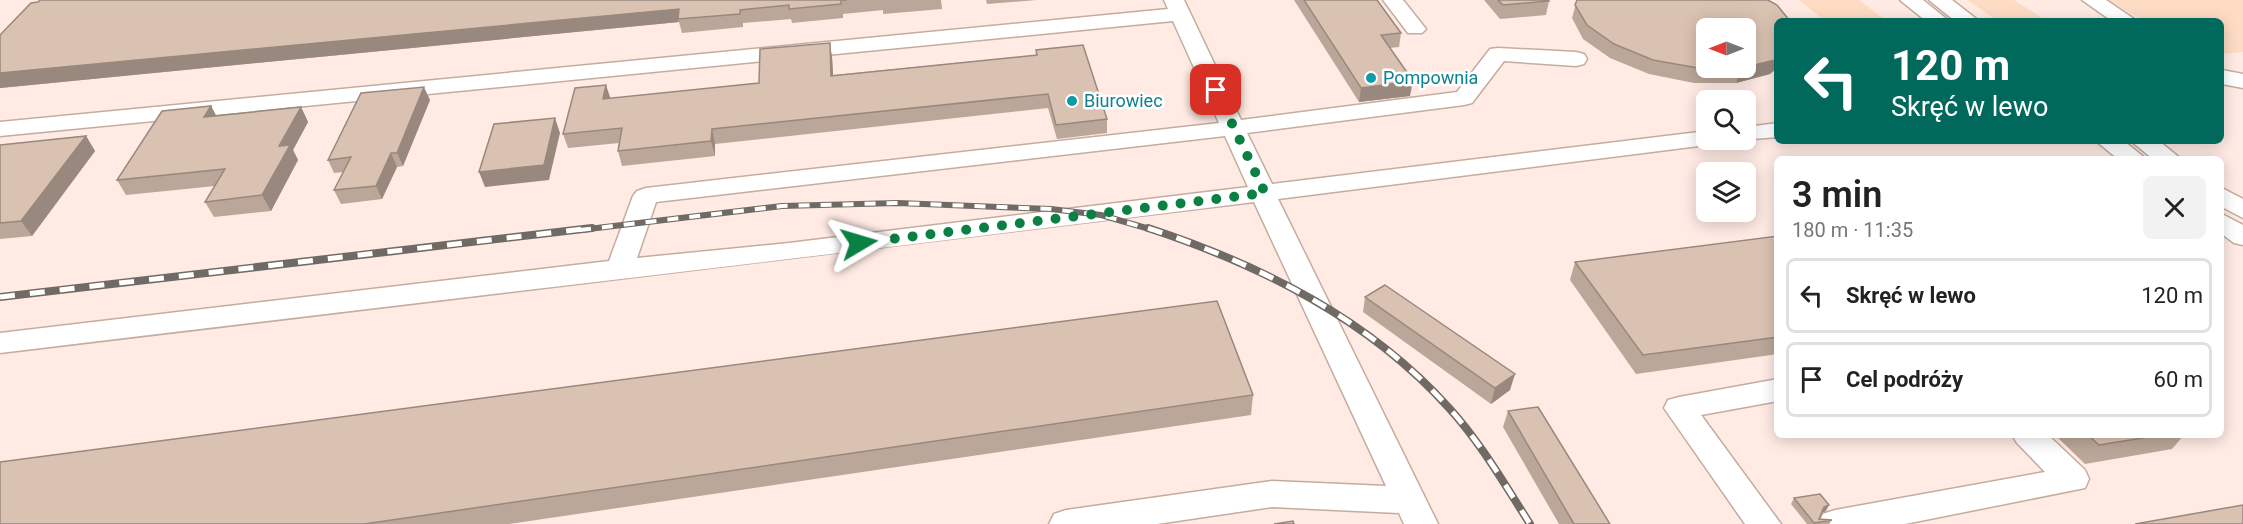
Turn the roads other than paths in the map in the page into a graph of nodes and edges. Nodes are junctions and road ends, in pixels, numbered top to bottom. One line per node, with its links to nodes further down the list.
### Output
1 (1393, 0): 9 (lane)
2 (1910, 0): 6 (lane)
3 (1939, 0): 7 (lane)
4 (2092, 0): 8 (lane)
5 (1177, 7): 15 (lane); 16 (lane)
6 (1935, 18)
7 (1965, 18)
8 (2122, 18)
9 (1415, 29)
10 (1576, 59): 15 (lane)
11 (2243, 74): 12 (lane)
12 (2224, 77)
13 (2224, 77): 14 (lane)
14 (2243, 81)
15 (1234, 128): 24 (lane); 29 (lane)
16 (0, 129)
17 (1774, 130): 18 (lane)
18 (1756, 133)
19 (1696, 139): 24 (lane)
20 (2112, 144): 22 (lane)
21 (2147, 144): 23 (lane)
22 (2130, 156)
23 (2165, 156)
24 (1265, 193): 29 (lane); 33 (lane)
25 (2224, 197): 26 (lane)
26 (2243, 210)
27 (2224, 223): 28 (lane)
28 (2243, 237)
29 (620, 269): 30 (lane)
30 (0, 343)
31 (1774, 391): 35 (lane)
32 (2031, 438): 36 (lane)
33 (1415, 512): 34 (lane)
34 (1066, 524)
35 (1764, 524)
36 (1835, 524)

